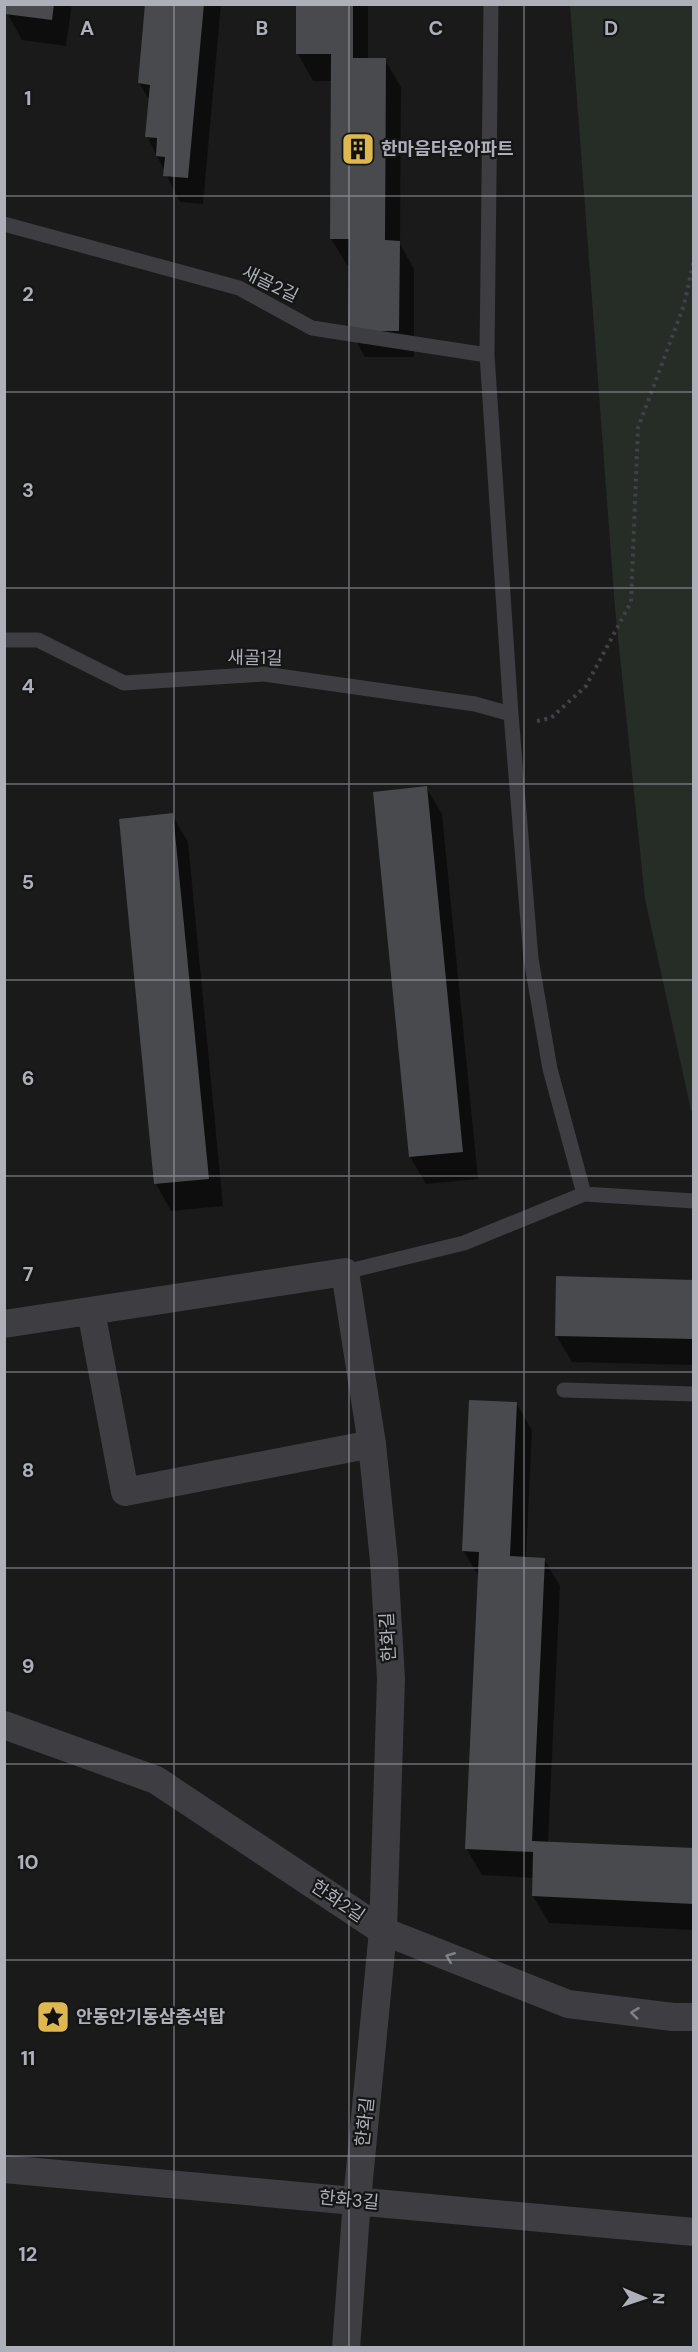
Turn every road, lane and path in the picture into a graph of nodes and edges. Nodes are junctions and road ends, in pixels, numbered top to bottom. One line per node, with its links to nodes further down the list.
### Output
1 (490, 4): 4 (lane)
2 (4, 224): 4 (lane, 새골2길)
3 (693, 260): 6 (path)
4 (487, 355): 6 (lane)
5 (4, 640): 6 (lane, 새골1길)
6 (512, 714): 7 (lane)
7 (584, 1194): 8 (lane); 9 (lane)
8 (693, 1201)
9 (345, 1272): 10 (street); 14 (street, 한화길)
10 (91, 1311): 11 (street); 14 (street)
11 (4, 1324)
12 (564, 1390): 13 (lane)
13 (693, 1394)
14 (372, 1444): 16 (street, 한화길)
15 (4, 1725): 16 (street, 한화2길)
16 (383, 1931): 17 (street, 한화2길, one-way to 16); 19 (street, 한화길)
17 (693, 2017)
18 (4, 2169): 19 (street, 한화3길)
19 (357, 2200): 20 (street, 한화3길); 21 (street, 한화길)
20 (693, 2232)
21 (346, 2348)

